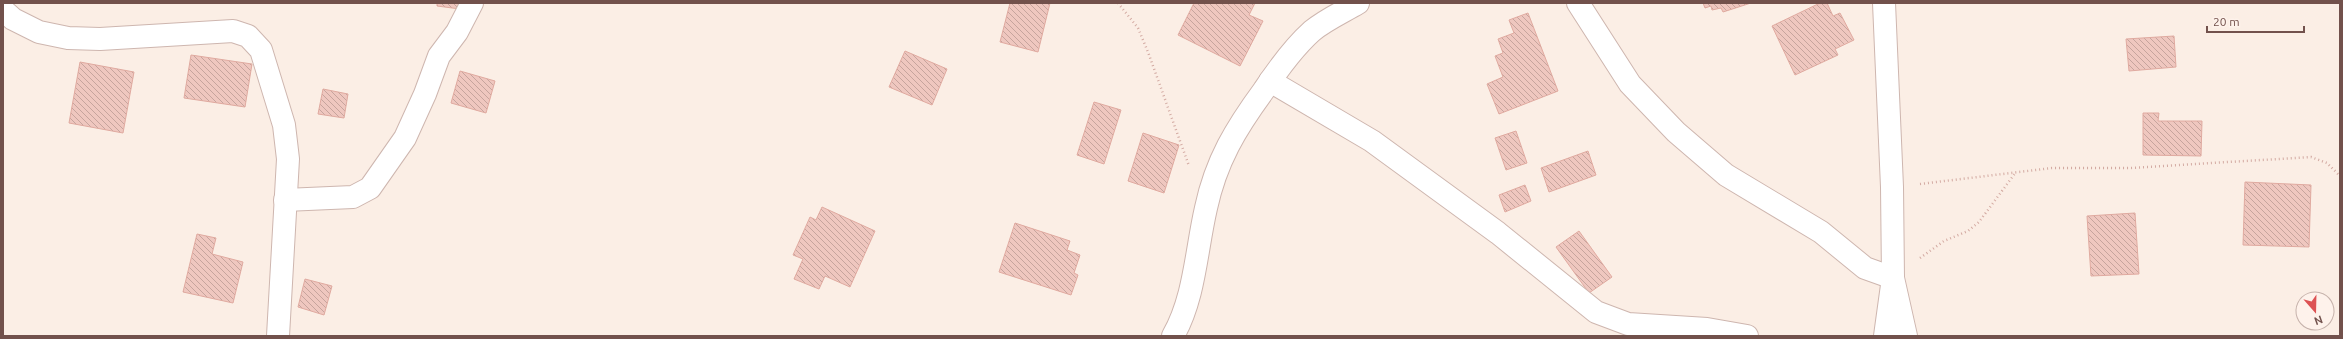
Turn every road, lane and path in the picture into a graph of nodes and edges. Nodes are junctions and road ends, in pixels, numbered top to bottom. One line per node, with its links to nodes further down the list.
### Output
1 (472, 3): 11 (street)
2 (1118, 3): 12 (path)
3 (1358, 3): 7 (street)
4 (1578, 3): 13 (street)
5 (1884, 3): 10 (street)
6 (3, 10): 11 (street)
7 (1270, 81): 12 (street); 16 (street)
8 (2016, 172): 9 (path); 10 (path); 13 (path)
9 (2340, 176)
10 (1892, 188): 13 (street)
11 (285, 200): 14 (street)
12 (1206, 207): 15 (street)
13 (1893, 278): 17 (street); 18 (street)
14 (278, 336)
15 (1173, 336)
16 (1747, 336)
17 (1885, 336)
18 (1906, 336)

